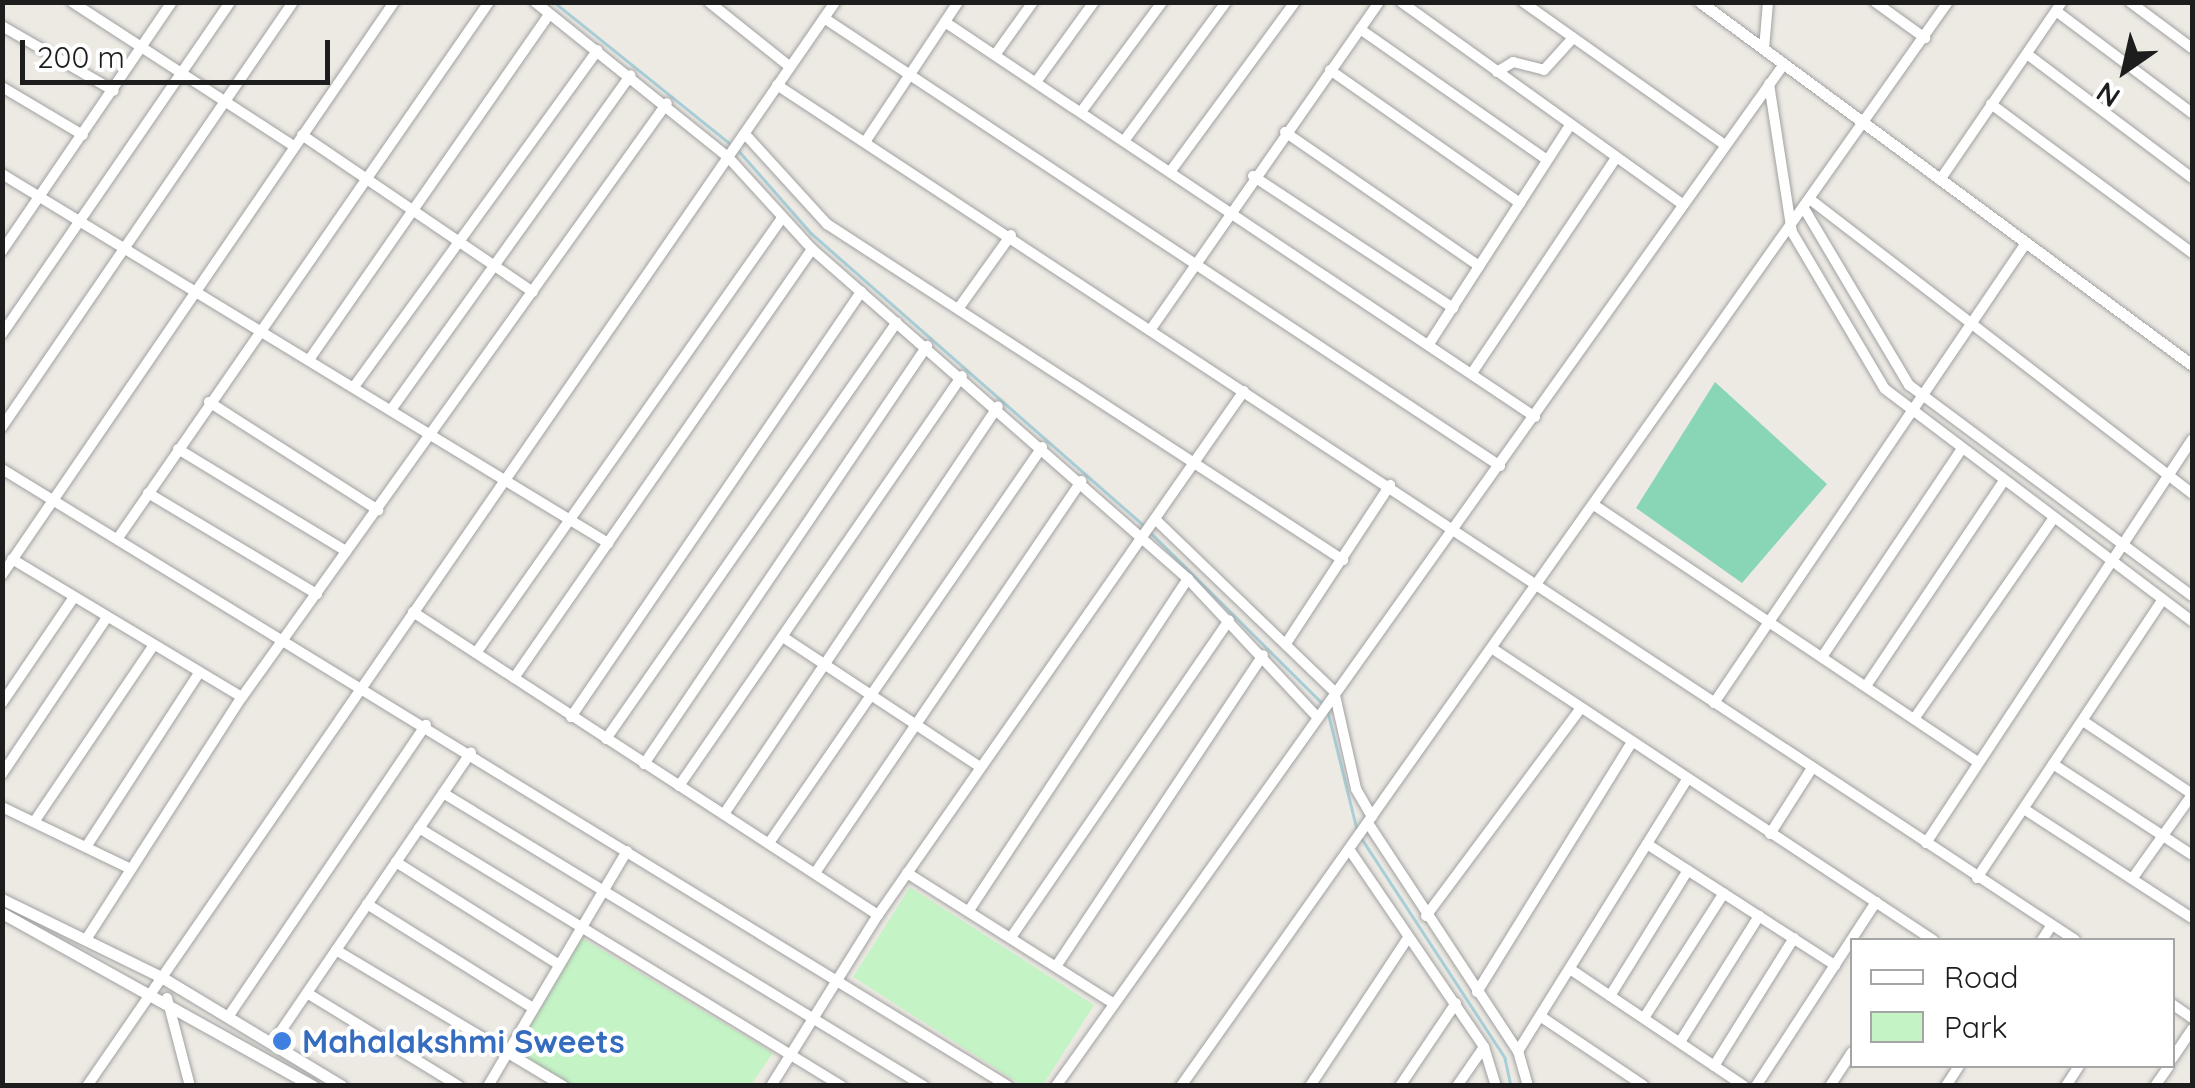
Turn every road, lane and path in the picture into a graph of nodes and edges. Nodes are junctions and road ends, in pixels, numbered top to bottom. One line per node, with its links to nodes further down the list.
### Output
1 (72, 2): 33 (street)
2 (230, 2): 41 (street)
3 (293, 2): 51 (street)
4 (394, 2): 59 (street)
5 (489, 2): 72 (street)
6 (535, 2): 26 (street)
7 (709, 2): 25 (street)
8 (834, 2): 27 (street)
9 (958, 2): 28 (street)
10 (1034, 2): 38 (street)
11 (1094, 2): 46 (street)
12 (1162, 2): 54 (street)
13 (1226, 2): 62 (street)
14 (1295, 2): 69 (street)
15 (1379, 2): 30 (street)
16 (1401, 2): 43 (street)
17 (1523, 2): 31 (street)
18 (1700, 2): 35 (street)
19 (1768, 2): 35 (street)
20 (1875, 2): 32 (street)
21 (1948, 2): 32 (street)
22 (2130, 2): 34 (street)
23 (168, 4): 33 (street)
24 (2059, 7): 37 (street); 55 (street)
25 (725, 8): 40 (street)
26 (549, 15): 36 (street); 80 (street)
27 (824, 18): 40 (street); 44 (street)
28 (945, 22): 38 (street); 44 (street)
29 (2, 26): 50 (street)
30 (1360, 29): 42 (street); 68 (street)
31 (1573, 38): 43 (street); 65 (street)
32 (1925, 38): 56 (street)
33 (144, 45): 41 (street); 50 (street)
34 (2192, 48)
35 (1764, 49): 39 (street)
36 (598, 50): 45 (street); 85 (street)
37 (2027, 54): 53 (street); 73 (street)
38 (995, 55): 46 (street)
39 (1784, 64): 47 (street); 56 (street)
40 (789, 66): 48 (street)
41 (184, 70): 51 (street); 82 (street)
42 (1330, 70): 58 (street); 76 (street)
43 (1498, 72): 57 (street)
44 (910, 74): 63 (street); 91 (street)
45 (631, 75): 52 (street); 92 (street)
46 (1036, 82): 54 (street)
47 (1769, 84): 65 (street); 83 (street)
48 (777, 85): 60 (street); 63 (street)
49 (2, 87): 61 (street)
50 (114, 91): 61 (street)
51 (227, 99): 64 (street); 87 (street)
52 (666, 102): 66 (street); 95 (street)
53 (1990, 104): 74 (street); 90 (street)
54 (1081, 112): 62 (street)
55 (2192, 113)
56 (1864, 123): 74 (street); 78 (street)
57 (1570, 124): 67 (street); 68 (street)
58 (1286, 132): 71 (street); 93 (street)
59 (302, 134): 64 (street); 72 (street)
60 (745, 134): 66 (street); 98 (street)
61 (83, 135): 75 (street)
62 (1124, 140): 69 (street)
63 (865, 142): 84 (street)
64 (294, 146): 94 (street)
65 (1725, 146): 77 (street)
66 (728, 157): 81 (street); 128 (street)
67 (1616, 158): 77 (street); 108 (street)
68 (1548, 160): 76 (street)
69 (1170, 172): 79 (street)
70 (2, 174): 75 (street)
71 (1253, 176): 79 (street); 97 (street)
72 (366, 178): 80 (street); 101 (street)
73 (2192, 178)
74 (1940, 180): 86 (street)
75 (41, 198): 82 (street); 89 (street)
76 (1520, 203): 93 (street)
77 (1682, 204): 117 (street)
78 (1808, 205): 83 (street); 100 (street); 112 (street)
79 (1228, 210): 91 (street); 104 (street)
80 (414, 212): 85 (street); 106 (street)
81 (782, 218): 88 (street); 137 (street)
82 (81, 223): 87 (street); 103 (street)
83 (1792, 232): 116 (street); 135 (street)
84 (1011, 235): 98 (street); 102 (street)
85 (456, 240): 92 (street); 110 (street)
86 (2026, 242): 100 (street); 107 (street)
87 (126, 249): 94 (street); 118 (street)
88 (812, 249): 96 (street); 143 (street)
89 (2, 250)
90 (2192, 253)
91 (1192, 262): 102 (street); 125 (street)
92 (494, 266): 95 (street); 114 (street)
93 (1479, 266): 97 (street)
94 (196, 286): 101 (street); 134 (street)
95 (533, 292): 119 (street)
96 (862, 292): 99 (street); 181 (street)
97 (1452, 308): 104 (street)
98 (958, 309): 124 (street)
99 (897, 322): 105 (street); 186 (street)
100 (1970, 324): 112 (street); 127 (street)
101 (262, 327): 106 (street); 113 (street)
102 (1151, 329): 111 (street)
103 (2, 334)
104 (1429, 344): 108 (street)
105 (927, 346): 109 (street); 190 (street)
106 (312, 357): 110 (street)
107 (2192, 365)
108 (1472, 373): 117 (street)
109 (962, 376): 115 (street); 161 (street)
110 (356, 384): 114 (street)
111 (1244, 391): 124 (street); 131 (street)
112 (1922, 396): 116 (street); 144 (street)
113 (209, 402): 122 (street); 136 (street)
114 (393, 407): 119 (street)
115 (998, 407): 121 (street); 169 (street)
116 (1910, 413): 123 (street); 160 (street)
117 (1534, 417): 125 (street)
118 (2, 427)
119 (434, 434): 128 (street); 136 (street)
120 (2192, 440): 127 (street)
121 (1042, 448): 129 (street); 174 (street)
122 (178, 449): 133 (street); 145 (street)
123 (1961, 450): 130 (street); 168 (street)
124 (1194, 463): 138 (street); 147 (street)
125 (1500, 466): 140 (street)
126 (2, 469): 134 (street)
127 (2170, 476): 132 (street); 144 (street)
128 (502, 478): 137 (street); 156 (street)
129 (1081, 480): 142 (street); 184 (street)
130 (2004, 482): 139 (street); 173 (street)
131 (1390, 485): 140 (street); 147 (street)
132 (2192, 493)
133 (148, 494): 141 (street); 152 (street)
134 (54, 500): 141 (street); 146 (street)
135 (1594, 505): 151 (street); 160 (street)
136 (378, 510): 145 (street)
137 (571, 518): 143 (street); 166 (street)
138 (1156, 520): 142 (street); 163 (street)
139 (2053, 520): 148 (street); 182 (street)
140 (1458, 529): 151 (street); 175 (street)
141 (118, 538): 162 (street)
142 (1144, 538): 150 (street); 192 (street)
143 (608, 542): 171 (street)
144 (2124, 546): 148 (street); 154 (street)
145 (346, 551): 152 (street)
146 (12, 560): 149 (street); 153 (street)
147 (1344, 560): 163 (street)
148 (2112, 562): 155 (street); 189 (street)
149 (2, 574)
150 (1188, 579): 158 (street); 226 (street)
151 (1537, 582): 165 (street); 178 (street)
152 (316, 594): 162 (street)
153 (74, 596): 157 (street); 177 (street)
154 (2192, 596)
155 (2163, 599): 159 (street); 183 (street)
156 (413, 612): 166 (street); 172 (street)
157 (107, 617): 164 (street); 194 (street)
158 (1228, 620): 167 (street); 234 (street)
159 (2192, 621)
160 (1770, 622): 168 (street); 178 (street)
161 (783, 637): 169 (street); 196 (street)
162 (284, 638): 172 (street); 176 (street)
163 (1287, 642): 175 (street)
164 (154, 645): 170 (street); 203 (street)
165 (1493, 648): 179 (street); 202 (street)
166 (476, 653): 171 (street)
167 (1263, 655): 180 (street); 245 (street)
168 (1822, 657): 173 (street)
169 (824, 664): 174 (street); 201 (street)
170 (199, 672): 176 (street); 210 (street)
171 (514, 678): 181 (street)
172 (360, 684): 185 (street); 248 (street)
173 (1866, 686): 182 (street)
174 (870, 694): 184 (street); 208 (street)
175 (1332, 694): 180 (street); 202 (street)
176 (242, 698): 215 (street)
177 (2, 702)
178 (1714, 703): 193 (street)
179 (1581, 708): 187 (street); 229 (street)
180 (1319, 712): 255 (street)
181 (572, 716): 186 (street)
182 (1914, 719): 189 (street)
183 (2083, 721): 191 (street); 198 (street)
184 (913, 722): 192 (street); 217 (street)
185 (426, 724): 188 (street); 260 (street)
186 (606, 739): 190 (street)
187 (1632, 742): 195 (street); 251 (street)
188 (471, 752): 197 (street); 212 (street)
189 (1975, 760): 207 (street)
190 (644, 764): 196 (street)
191 (2053, 764): 200 (street); 206 (street)
192 (980, 766): 218 (street)
193 (1812, 768): 205 (street); 207 (street)
194 (2, 774)
195 (1688, 780): 205 (street); 209 (street)
196 (679, 786): 201 (street)
197 (443, 792): 204 (street); 221 (street)
198 (2192, 794): 206 (street)
199 (2, 807): 203 (street)
200 (2024, 809): 219 (street); 220 (street)
201 (724, 814): 208 (street)
202 (1370, 820): 211 (street); 229 (street)
203 (34, 822): 210 (street)
204 (419, 828): 214 (street); 232 (street)
205 (1770, 834): 224 (street)
206 (2162, 836): 213 (street); 220 (street)
207 (1926, 842): 219 (street)
208 (769, 843): 217 (street)
209 (1647, 844): 216 (street); 247 (street)
210 (86, 848): 215 (street)
211 (1348, 850): 236 (street); 285 (street)
212 (627, 851): 221 (street); 249 (street)
213 (2192, 855)
214 (396, 862): 225 (street); 244 (street)
215 (131, 870): 235 (street)
216 (1688, 870): 222 (street); 253 (street)
217 (814, 873): 228 (street)
218 (907, 873): 226 (street); 228 (street)
219 (1977, 878): 233 (street)
220 (2132, 879): 231 (street)
221 (599, 891): 232 (street); 258 (street)
222 (1724, 893): 230 (street); 261 (street)
223 (2, 899): 235 (street)
224 (1876, 902): 238 (street); 239 (street)
225 (367, 904): 243 (street); 257 (street)
226 (970, 908): 234 (street)
227 (2, 913): 250 (street)
228 (878, 915): 249 (street)
229 (1426, 916): 251 (street)
230 (1759, 916): 237 (street); 263 (street)
231 (2192, 918)
232 (578, 926): 244 (street); 267 (street)
233 (2052, 926): 240 (street); 241 (street)
234 (1012, 936): 245 (street)
235 (87, 938): 248 (street)
236 (1408, 938): 256 (street); 286 (street)
237 (1794, 938): 246 (street); 271 (street)
238 (1853, 938)
239 (1928, 938)
240 (2043, 938)
241 (2072, 938)
242 (1850, 942): 246 (street)
243 (336, 950): 252 (street); 266 (street)
244 (556, 962): 257 (street)
245 (1057, 965): 255 (street)
246 (1835, 965): 292 (street)
247 (1570, 970): 253 (street); 259 (street)
248 (163, 978): 250 (street); 260 (street)
249 (835, 980): 258 (street); 283 (street)
250 (154, 991): 254 (street); 274 (street)
251 (1477, 992): 268 (street)
252 (307, 993): 264 (street); 277 (street)
253 (1610, 996): 261 (street)
254 (168, 998): 273 (street); 275 (street)
255 (1113, 1003): 284 (street)
256 (1456, 1003): 265 (street); 287 (street)
257 (531, 1007): 266 (street)
258 (812, 1015): 267 (street); 282 (street)
259 (1540, 1016): 268 (street); 290 (street)
260 (228, 1017): 264 (street)
261 (1644, 1018): 263 (street)
262 (2192, 1029): 269 (street)
263 (1680, 1042): 271 (street)
264 (272, 1044): 276 (street)
265 (1484, 1047): 288 (street); 289 (street)
266 (506, 1052): 278 (street); 279 (street)
267 (788, 1052): 280 (street); 281 (street)
268 (1518, 1052): 272 (street)
269 (2175, 1054)
270 (1850, 1055): 293 (street)
271 (1714, 1066): 291 (street)
272 (1529, 1084)
273 (190, 1085)
274 (87, 1086)
275 (313, 1086)
276 (342, 1086)
277 (458, 1086)
278 (488, 1086)
279 (563, 1086)
280 (772, 1086)
281 (842, 1086)
282 (924, 1086)
283 (1008, 1086)
284 (1056, 1086)
285 (1182, 1086)
286 (1310, 1086)
287 (1400, 1086)
288 (1458, 1086)
289 (1496, 1086)
290 (1644, 1086)
291 (1744, 1086)
292 (1756, 1086)
293 (1830, 1086)

